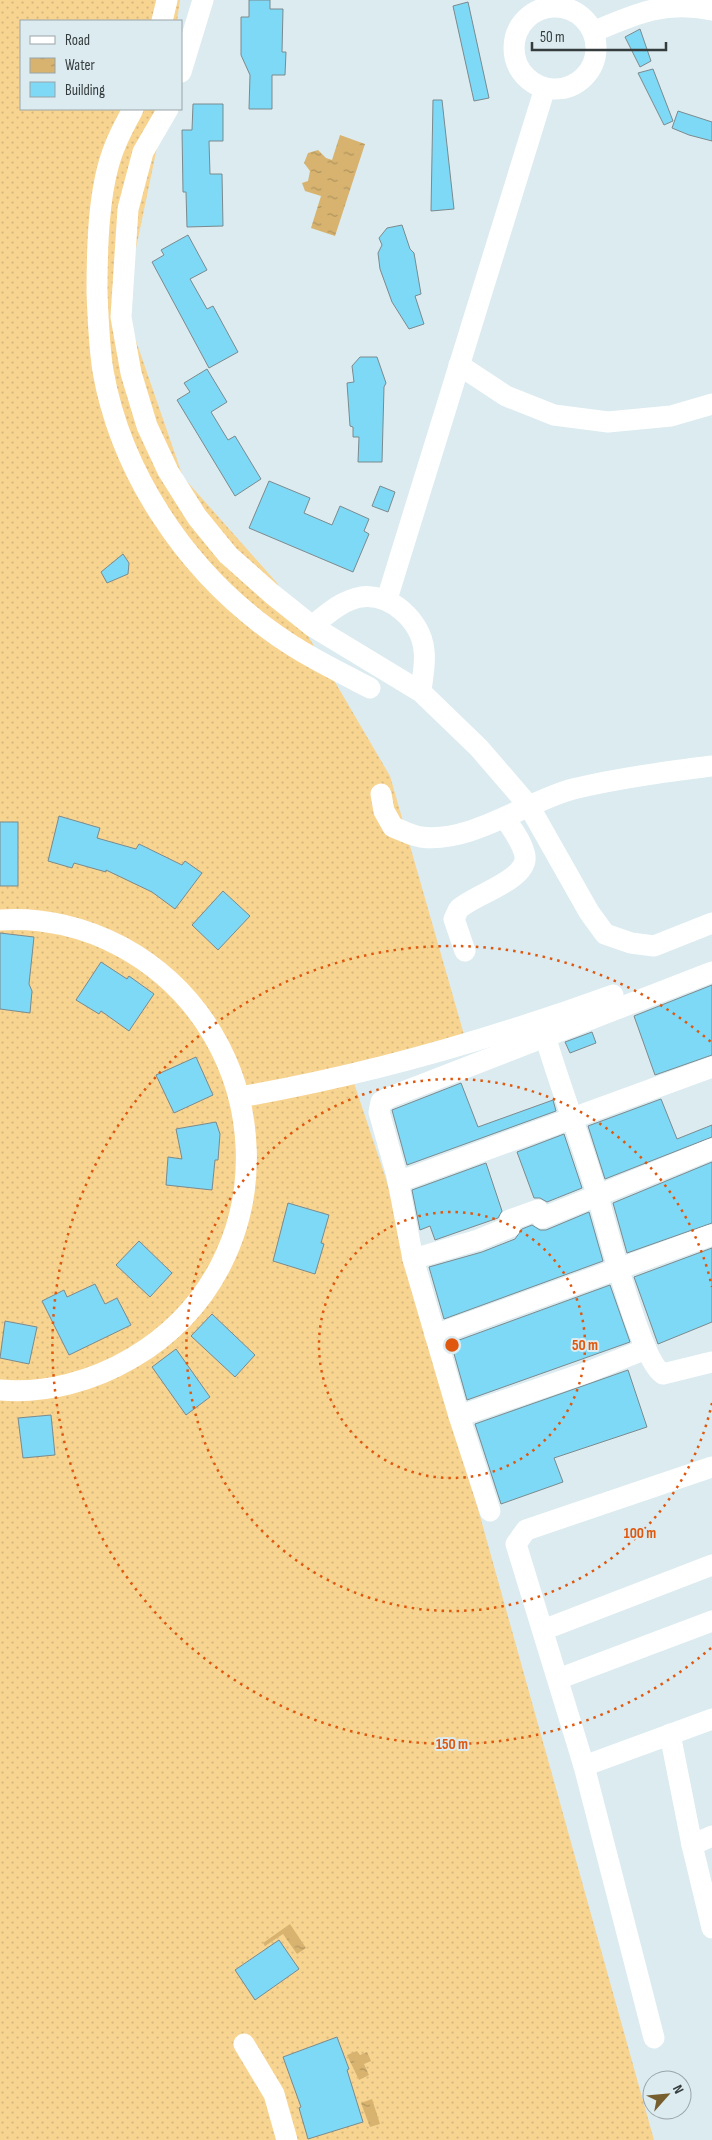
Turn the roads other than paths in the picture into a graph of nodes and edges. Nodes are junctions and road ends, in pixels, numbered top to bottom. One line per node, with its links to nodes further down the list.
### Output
1 (167, 0): 6 (street)
2 (203, 0): 8 (street)
3 (565, 4): 4 (street); 7 (street)
4 (525, 8): 9 (street)
5 (712, 10): 7 (street)
6 (162, 20)
7 (593, 32): 9 (street)
8 (182, 69)
9 (545, 88): 12 (street)
10 (132, 110): 16 (street)
11 (167, 110): 15 (street)
12 (459, 365): 13 (street); 14 (street)
13 (712, 404)
14 (387, 599): 15 (street); 17 (street)
15 (312, 626): 17 (street)
16 (370, 688)
17 (421, 692): 20 (street)
18 (712, 766): 20 (street)
19 (381, 794): 21 (street)
20 (529, 806): 21 (street); 23 (street)
21 (505, 818): 24 (street)
22 (0, 920): 29 (street)
23 (712, 923)
24 (465, 951)
25 (712, 958): 29 (street)
26 (712, 972): 27 (street)
27 (545, 1036): 30 (street); 32 (street)
28 (712, 1067): 30 (street)
29 (240, 1097): 40 (street)
30 (570, 1119): 32 (street); 33 (street)
31 (712, 1149): 33 (street)
32 (398, 1182): 35 (street)
33 (598, 1194): 35 (street); 36 (street)
34 (712, 1235): 36 (street)
35 (414, 1259): 37 (street)
36 (618, 1269): 37 (street); 38 (street)
37 (435, 1335): 41 (street)
38 (646, 1349): 39 (street); 41 (street)
39 (712, 1362)
40 (0, 1390)
41 (459, 1416): 43 (street)
42 (712, 1467): 46 (street)
43 (490, 1512)
44 (712, 1565): 46 (street)
45 (712, 1621): 47 (street)
46 (543, 1630): 47 (street)
47 (558, 1679): 50 (street)
48 (712, 1719): 49 (street)
49 (670, 1734): 50 (street); 52 (street)
50 (584, 1766): 54 (street)
51 (712, 1836): 52 (street)
52 (692, 1844): 53 (street)
53 (712, 1928)
54 (654, 2038)
55 (244, 2044): 56 (street)
56 (287, 2140)

